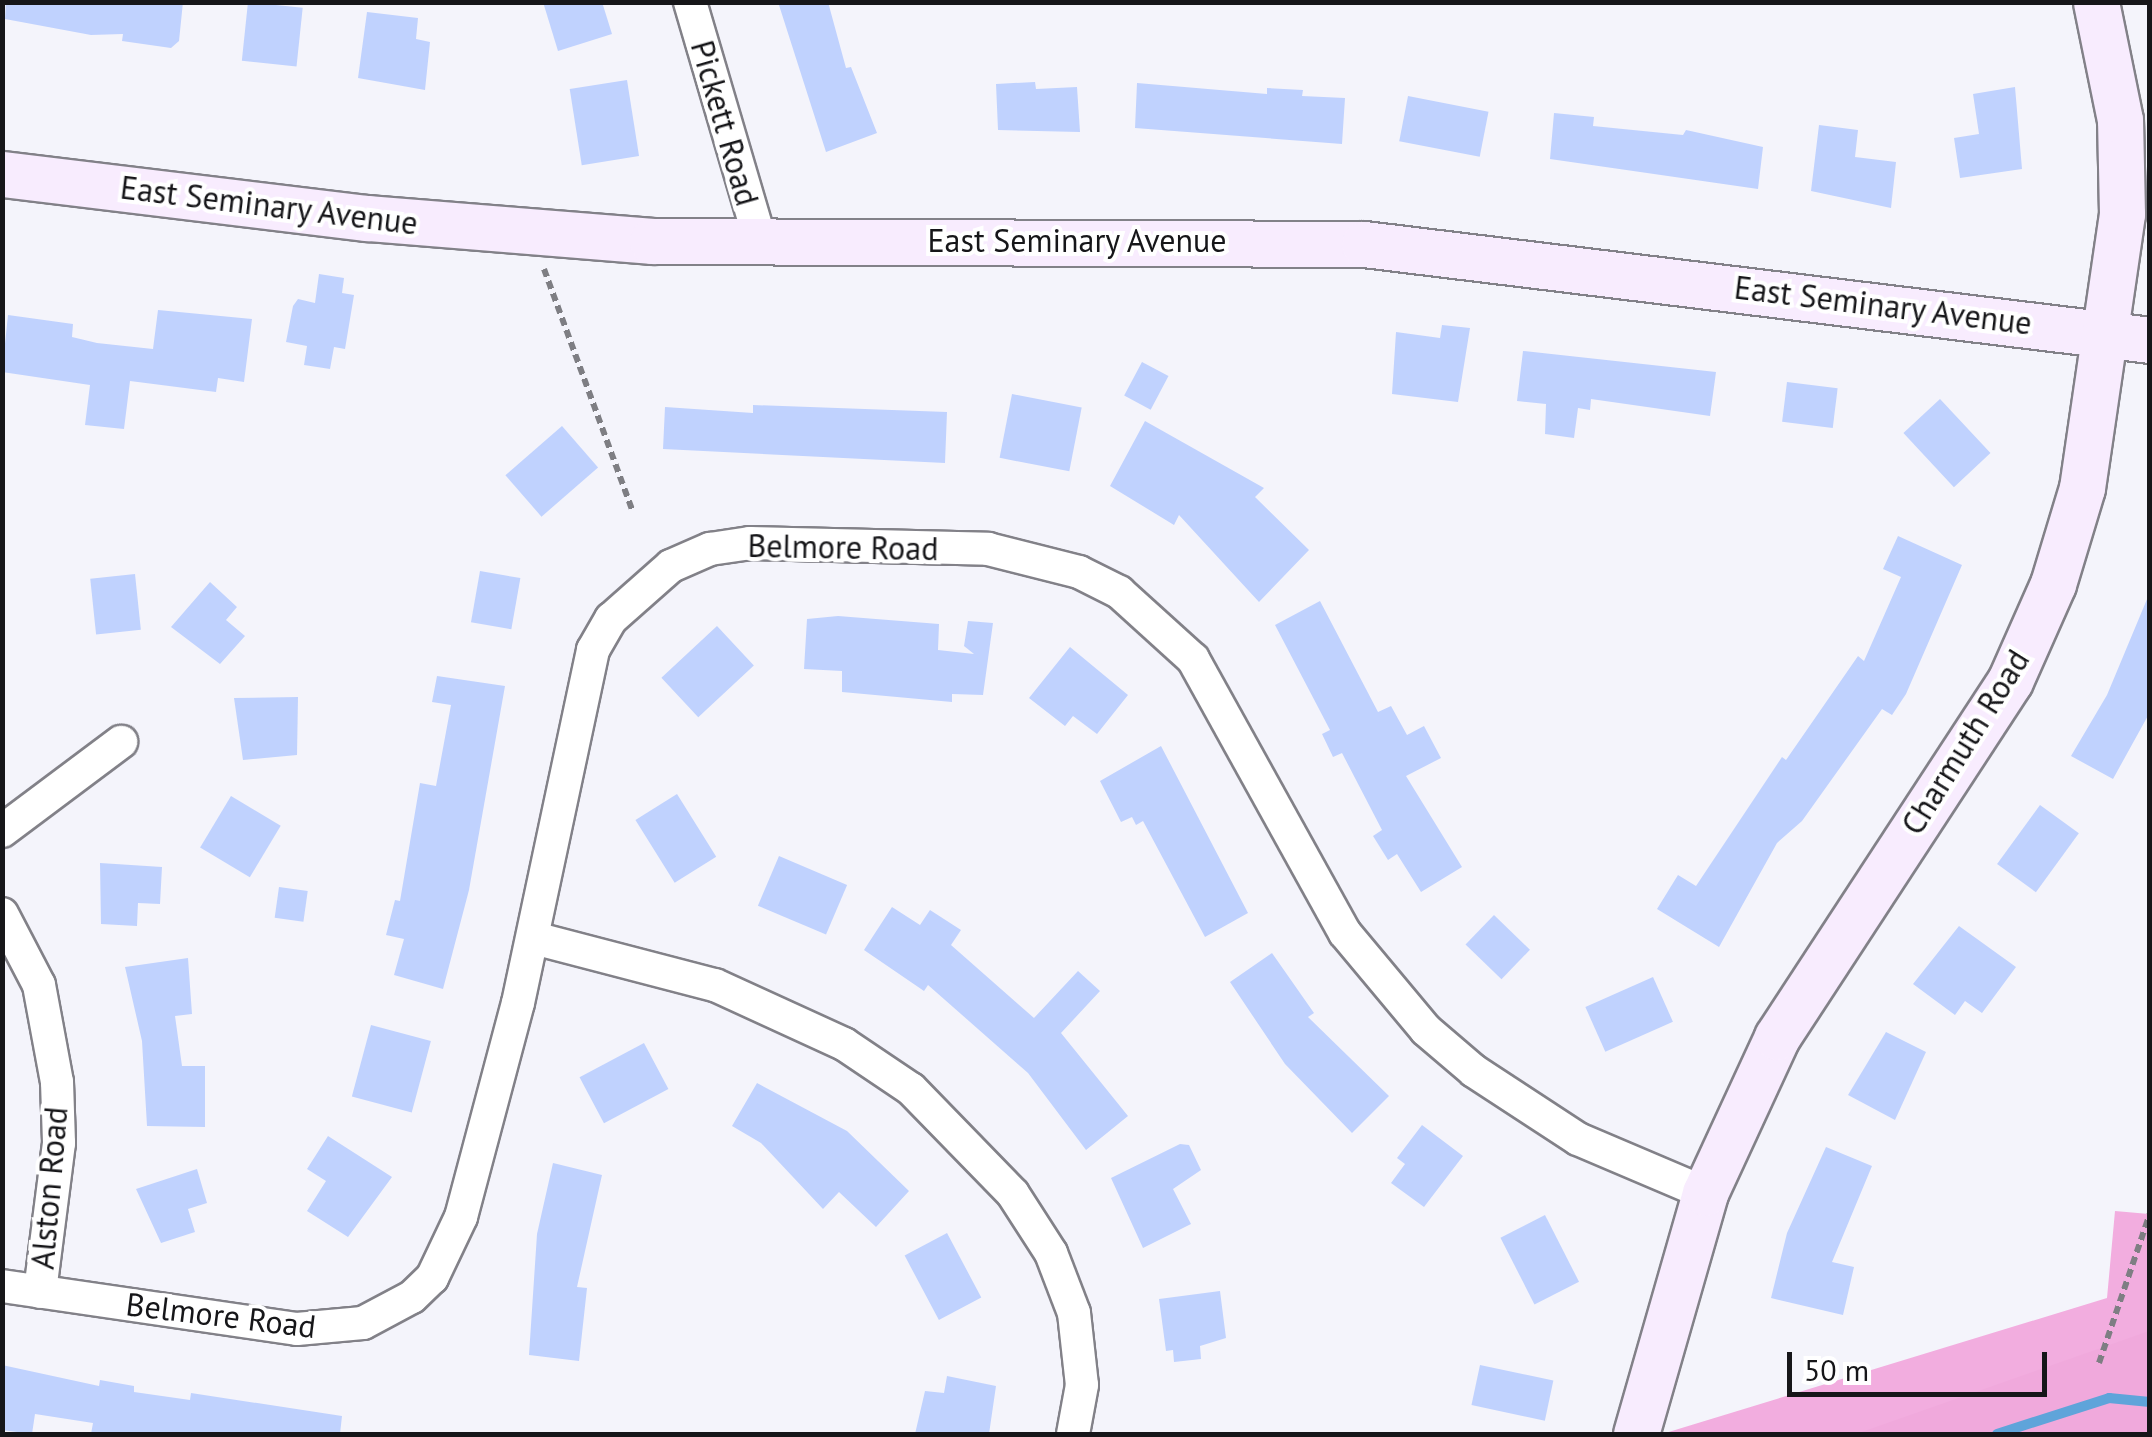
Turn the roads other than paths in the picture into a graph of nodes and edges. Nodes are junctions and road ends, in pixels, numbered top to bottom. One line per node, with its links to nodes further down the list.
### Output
1 (690, 2): 4 (street, Pickett Road)
2 (2096, 2): 5 (street, Charmuth Road)
3 (2, 174): 4 (street, East Seminary Avenue)
4 (760, 243): 5 (street, East Seminary Avenue)
5 (2129, 338): 10 (street, Charmuth Road)
6 (121, 742): 7 (street)
7 (2, 831)
8 (2, 914): 12 (street, Alston Road)
9 (534, 938): 10 (street, Belmore Road); 12 (street, Belmore Road); 13 (street)
10 (1705, 1194): 14 (street, Charmuth Road)
11 (2, 1286): 12 (street, Belmore Road)
12 (40, 1292)
13 (1073, 1434)
14 (1636, 1434)

